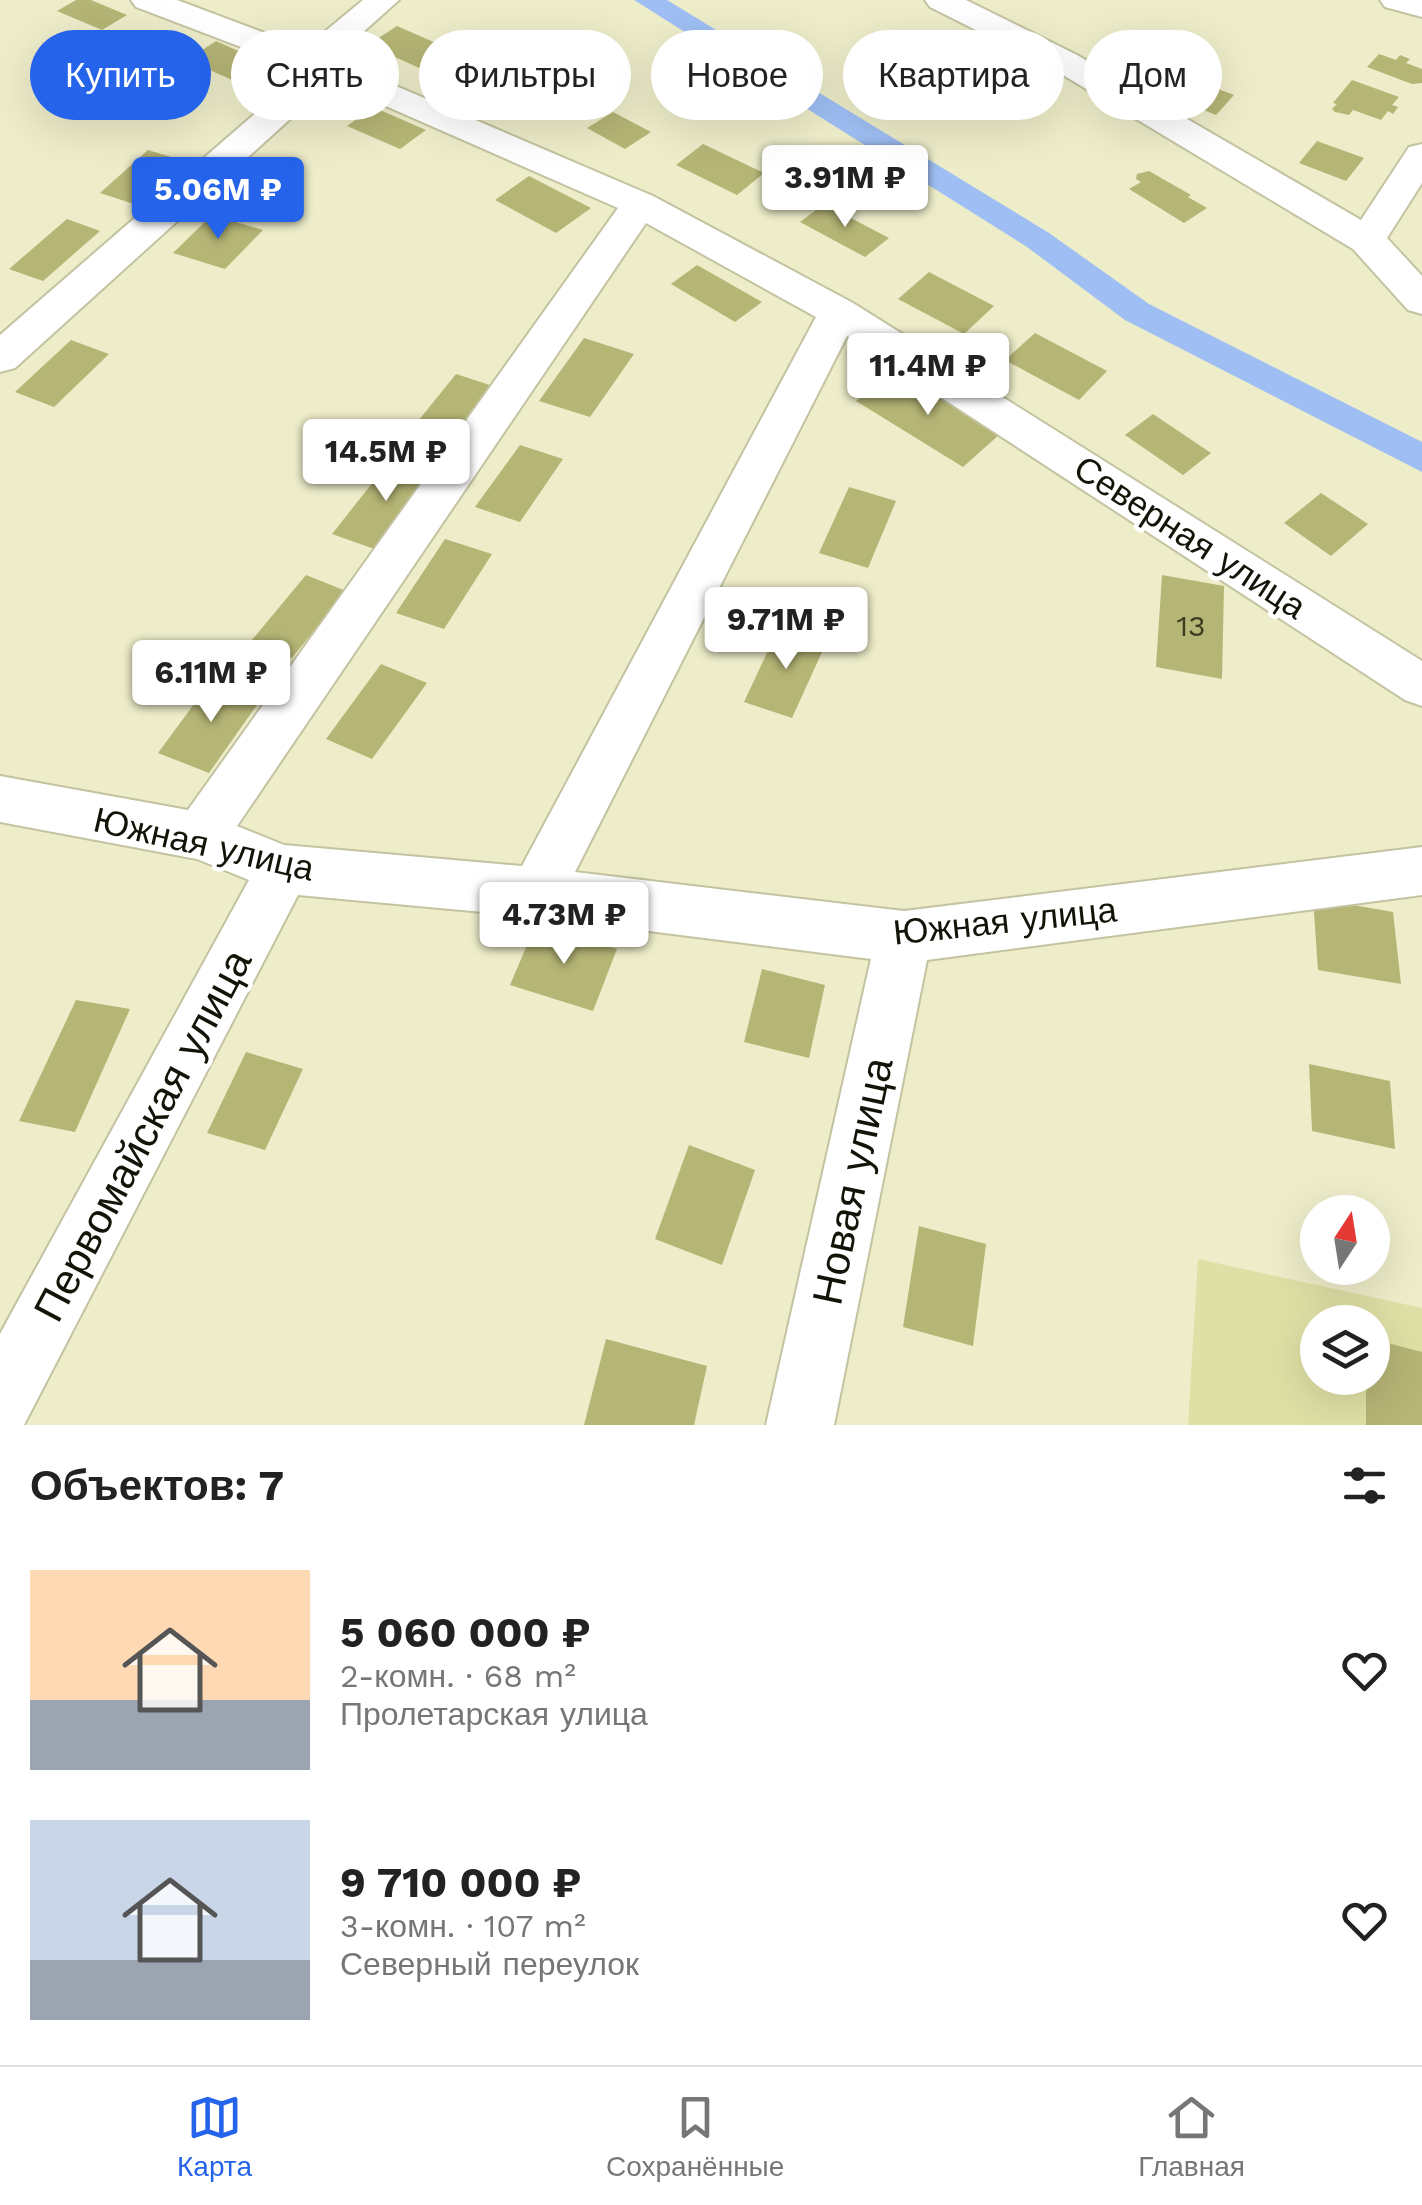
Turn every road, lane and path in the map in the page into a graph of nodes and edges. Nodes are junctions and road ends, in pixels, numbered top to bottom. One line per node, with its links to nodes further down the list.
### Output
1 (148, 0): 7 (street, Северная улица)
2 (383, 0): 6 (street)
3 (941, 0): 12 (street)
4 (1396, 0): 5 (street)
5 (1422, 7)
6 (353, 30)
7 (231, 31)
8 (399, 99): 11 (street, Северная улица)
9 (257, 120): 15 (street)
10 (1422, 156): 12 (street)
11 (640, 204): 14 (street, Северная улица); 18 (street)
12 (1367, 240): 13 (street)
13 (1422, 301)
14 (839, 312): 16 (street, Северная улица); 21 (street)
15 (0, 358)
16 (1422, 686)
17 (0, 799): 18 (street, Южная улица)
18 (200, 836): 19 (street, Южная улица)
19 (283, 869): 21 (street, Южная улица); 23 (street, Первомайская улица)
20 (1422, 871): 22 (street, Южная улица)
21 (536, 892): 22 (street, Южная улица)
22 (904, 937): 24 (street, Новая улица)
23 (0, 1401)
24 (800, 1425)

